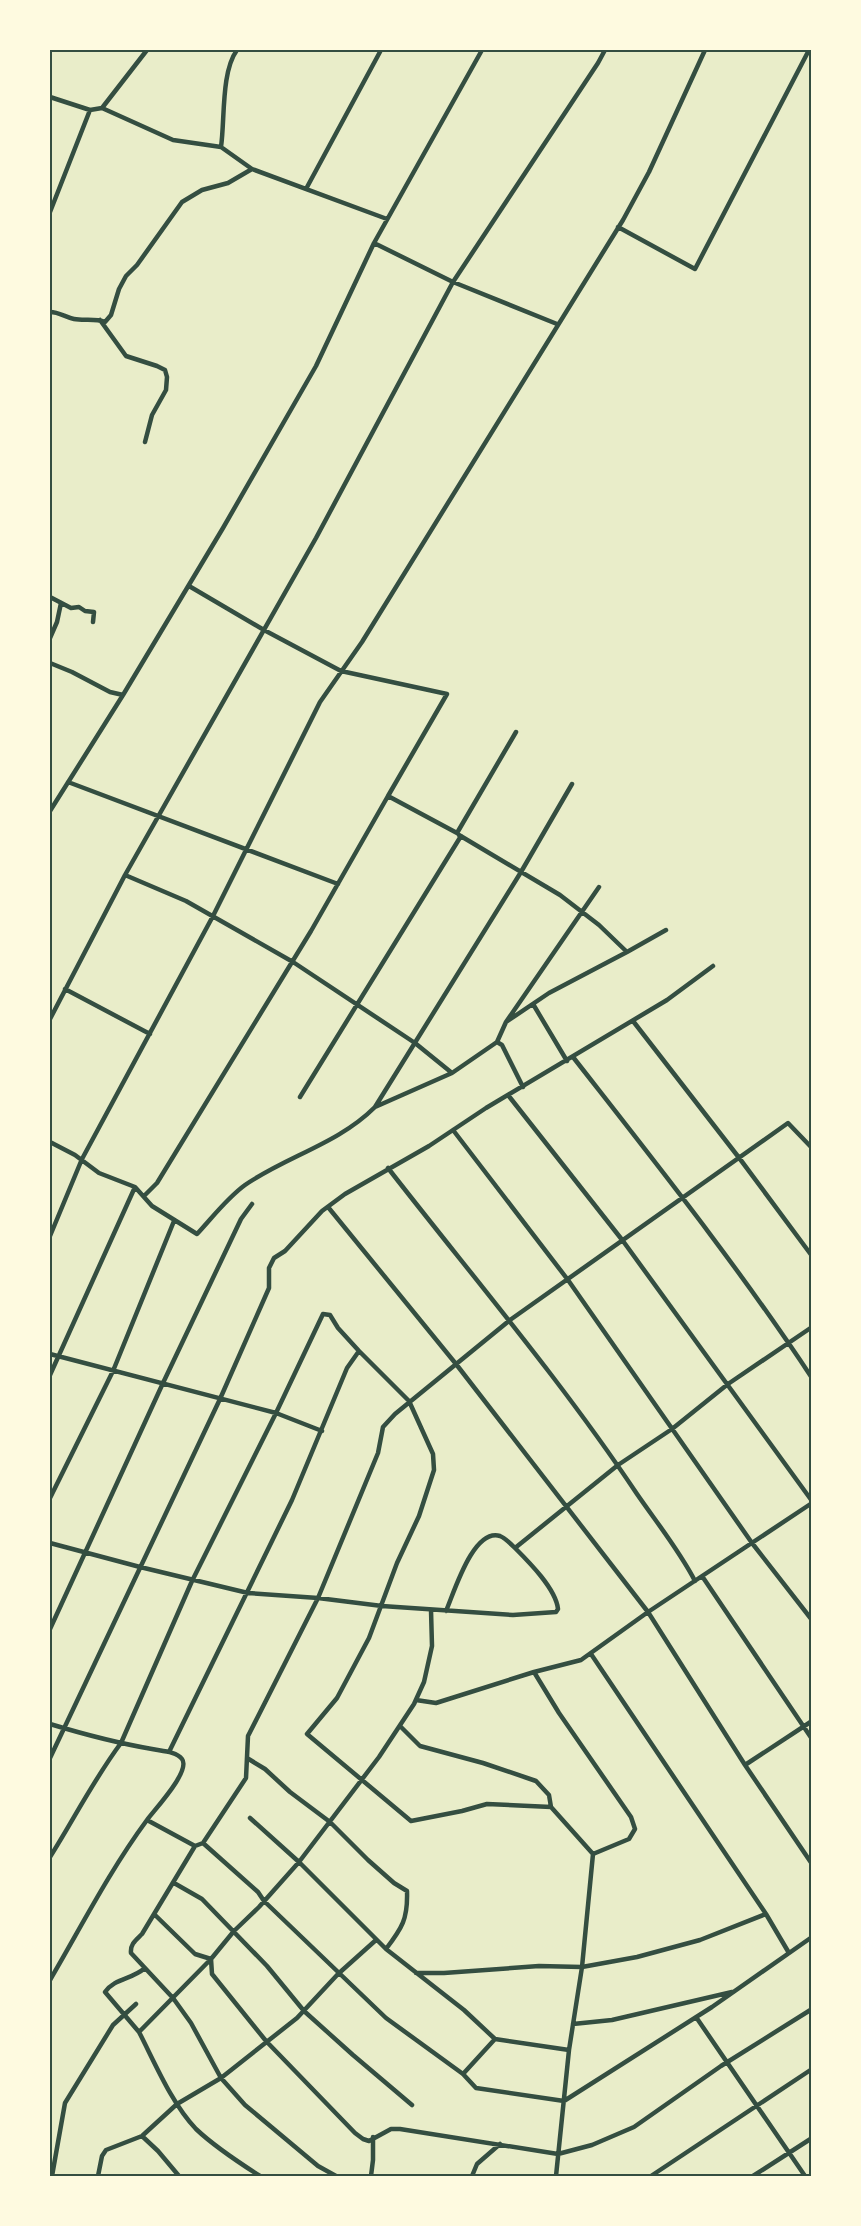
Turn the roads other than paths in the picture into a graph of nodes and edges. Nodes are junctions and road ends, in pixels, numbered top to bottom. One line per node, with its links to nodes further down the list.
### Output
1 (147, 50): 9 (street)
2 (237, 50): 11 (street)
3 (381, 50): 13 (street)
4 (482, 50): 15 (street)
5 (605, 50): 18 (street)
6 (705, 50): 16 (street)
7 (809, 50): 16 (street)
8 (50, 97): 10 (street)
9 (102, 108): 10 (street); 11 (street)
10 (90, 110): 14 (street)
11 (220, 147): 12 (street)
12 (252, 169): 13 (street); 20 (street)
13 (306, 189): 15 (street)
14 (50, 211)
15 (387, 219): 17 (street)
16 (618, 227): 21 (street)
17 (374, 243): 18 (street); 23 (street)
18 (453, 282): 21 (street); 27 (street)
19 (50, 312): 20 (street)
20 (100, 320): 22 (street)
21 (557, 324): 30 (street)
22 (145, 442)
23 (189, 586): 27 (street); 31 (street)
24 (50, 597): 25 (street)
25 (61, 603): 26 (street); 28 (street)
26 (93, 622)
27 (264, 630): 30 (street); 37 (street)
28 (50, 638)
29 (50, 663): 31 (street)
30 (341, 671): 35 (street); 39 (street)
31 (123, 695): 33 (street)
32 (516, 732): 38 (street)
33 (68, 782): 36 (street); 37 (street)
34 (572, 784): 40 (street)
35 (388, 796): 38 (street); 42 (street)
36 (50, 811)
37 (159, 816): 39 (street); 41 (street)
38 (459, 835): 40 (street); 52 (street)
39 (246, 849): 42 (street); 45 (street)
40 (521, 872): 44 (street); 58 (street)
41 (125, 875): 45 (street); 50 (street)
42 (338, 884): 48 (street)
43 (599, 887): 44 (street)
44 (582, 912): 47 (street); 55 (street)
45 (213, 916): 48 (street); 56 (street)
46 (666, 930): 47 (street)
47 (627, 952): 51 (street)
48 (292, 962): 52 (street); 73 (street)
49 (713, 966): 54 (street)
50 (65, 989): 53 (street); 56 (street)
51 (533, 1004): 55 (street); 60 (street)
52 (357, 1005): 58 (street); 64 (street)
53 (50, 1019)
54 (633, 1021): 59 (street); 70 (street)
55 (506, 1022): 57 (street)
56 (150, 1034): 69 (street)
57 (497, 1042): 61 (street); 62 (street)
58 (415, 1043): 61 (street); 65 (street)
59 (573, 1057): 60 (street); 74 (street)
60 (567, 1061): 62 (street)
61 (452, 1072): 65 (street)
62 (523, 1087): 63 (street)
63 (508, 1095): 66 (street); 79 (street)
64 (300, 1097)
65 (375, 1107): 77 (street)
66 (453, 1130): 71 (street); 81 (street)
67 (50, 1142): 69 (street)
68 (812, 1148): 70 (street)
69 (82, 1159): 72 (street); 78 (street)
70 (740, 1159): 74 (street); 80 (street)
71 (388, 1168): 76 (street); 82 (street)
72 (135, 1187): 73 (street); 87 (street)
73 (144, 1196): 77 (street)
74 (684, 1197): 79 (street); 84 (street)
75 (252, 1204): 92 (street)
76 (328, 1207): 88 (street); 94 (street)
77 (174, 1221): 89 (street)
78 (50, 1236)
79 (623, 1241): 81 (street); 93 (street)
80 (812, 1256)
81 (568, 1280): 82 (street); 97 (street)
82 (510, 1320): 88 (street); 99 (street)
83 (812, 1327): 84 (street)
84 (788, 1342): 91 (street); 93 (street)
85 (359, 1351): 95 (street); 96 (street); 98 (street)
86 (50, 1354): 87 (street)
87 (58, 1356): 89 (street); 90 (street)
88 (456, 1364): 95 (street); 102 (street)
89 (113, 1371): 92 (street); 100 (street)
90 (50, 1375)
91 (812, 1378)
92 (163, 1383): 94 (street); 106 (street)
93 (728, 1384): 97 (street); 101 (street)
94 (220, 1399): 96 (street); 107 (street)
95 (409, 1401): 112 (street); 113 (street)
96 (276, 1413): 98 (street); 109 (street)
97 (672, 1429): 99 (street); 104 (street)
98 (322, 1431): 111 (street)
99 (618, 1465): 102 (street); 110 (street)
100 (50, 1498)
101 (812, 1502): 104 (street)
102 (567, 1506): 105 (street); 116 (street)
103 (50, 1543): 106 (street)
104 (752, 1543): 108 (street); 117 (street)
105 (515, 1548): 115 (street); 115 (street)
106 (84, 1552): 107 (street); 118 (street)
107 (140, 1567): 109 (street); 126 (street)
108 (702, 1576): 110 (street); 124 (street)
109 (192, 1581): 111 (street); 128 (street)
110 (695, 1581): 116 (street)
111 (248, 1593): 112 (street); 129 (street)
112 (318, 1598): 113 (street); 131 (street)
113 (382, 1606): 114 (street); 133 (street)
114 (431, 1610): 115 (street); 121 (street)
115 (446, 1611)
116 (648, 1612): 119 (street); 132 (street)
117 (812, 1620)
118 (50, 1629)
119 (591, 1654): 120 (street); 147 (street)
120 (534, 1672): 121 (street); 140 (street)
121 (416, 1700): 125 (street)
122 (812, 1721): 124 (street)
123 (50, 1724): 126 (street)
124 (803, 1726): 127 (street); 132 (street)
125 (400, 1727): 133 (street); 134 (street)
126 (63, 1728): 128 (street); 130 (street)
127 (812, 1738)
128 (120, 1743): 129 (street); 141 (street)
129 (169, 1752): 136 (street)
130 (50, 1758)
131 (247, 1758): 137 (street); 138 (street)
132 (745, 1766): 143 (street)
133 (361, 1780): 134 (street); 137 (street)
134 (551, 1807): 140 (street)
135 (250, 1818): 142 (street)
136 (147, 1820): 139 (street); 158 (street)
137 (330, 1822): 142 (street); 151 (street)
138 (203, 1843): 139 (street); 145 (street)
139 (195, 1846): 144 (street)
140 (593, 1854): 154 (street)
141 (50, 1857)
142 (299, 1862): 145 (street); 150 (street)
143 (812, 1864)
144 (174, 1883): 146 (street); 148 (street)
145 (264, 1901): 148 (street); 157 (street)
146 (154, 1914): 153 (street); 155 (street)
147 (766, 1914): 152 (street); 154 (street)
148 (234, 1931): 153 (street); 163 (street)
149 (812, 1937): 152 (street)
150 (376, 1940): 151 (street); 157 (street)
151 (386, 1949): 156 (street)
152 (789, 1953): 159 (street)
153 (211, 1959): 160 (street); 169 (street)
154 (582, 1966): 156 (street); 166 (street)
155 (145, 1968): 160 (street); 164 (street)
156 (416, 1973): 168 (street)
157 (338, 1974): 163 (street); 173 (street)
158 (50, 1980)
159 (735, 1991): 165 (street); 166 (street)
160 (173, 1998): 167 (street); 174 (street)
161 (136, 2004): 164 (street)
162 (812, 2009): 171 (street)
163 (304, 2011): 169 (street); 177 (street)
164 (124, 2015): 167 (street); 185 (street)
165 (696, 2017): 171 (street); 175 (street)
166 (573, 2024): 170 (street)
167 (139, 2032): 176 (street)
168 (495, 2038): 170 (street); 173 (street)
169 (266, 2041): 174 (street); 180 (street)
170 (569, 2050): 175 (street)
171 (727, 2062): 178 (street); 184 (street)
172 (812, 2069): 178 (street)
173 (463, 2074): 175 (street)
174 (221, 2078): 176 (street); 189 (street)
175 (564, 2101): 184 (street)
176 (177, 2104): 179 (street); 188 (street)
177 (412, 2105)
178 (757, 2106): 183 (street); 193 (street)
179 (142, 2136): 186 (street); 187 (street)
180 (373, 2137): 182 (street); 190 (street)
181 (812, 2138): 183 (street)
182 (500, 2144): 184 (street); 191 (street)
183 (788, 2152): 194 (street); 195 (street)
184 (558, 2154): 192 (street)
185 (52, 2176)
186 (98, 2176)
187 (177, 2176)
188 (260, 2176)
189 (336, 2176)
190 (371, 2176)
191 (472, 2176)
192 (556, 2176)
193 (651, 2176)
194 (753, 2176)
195 (805, 2176)

